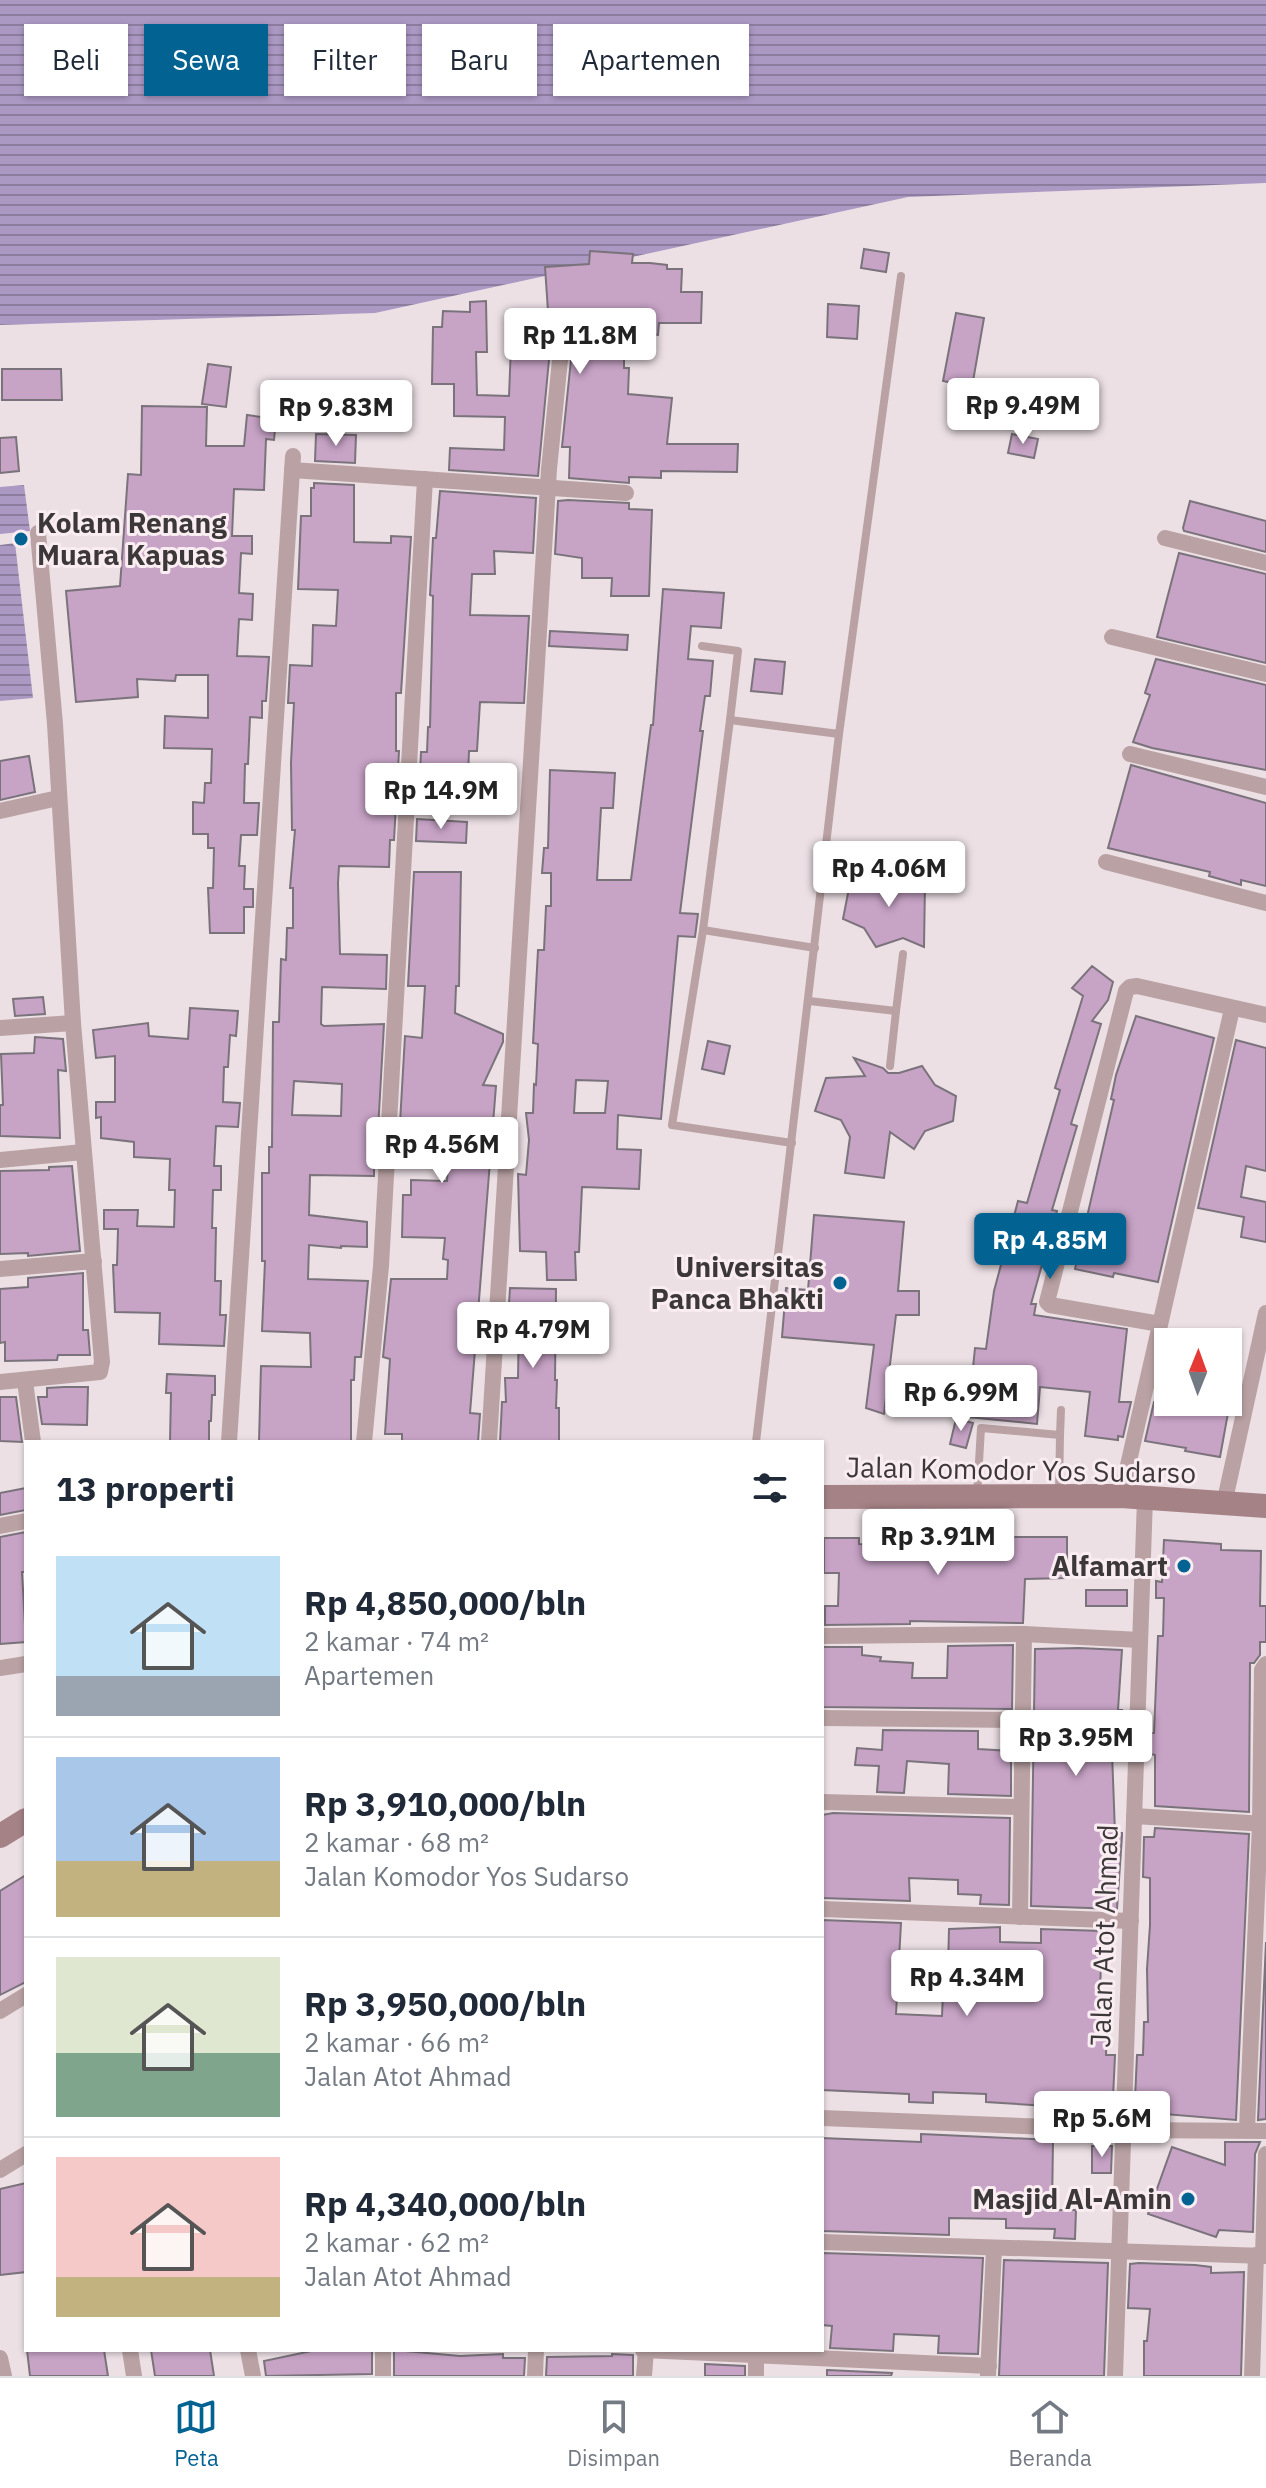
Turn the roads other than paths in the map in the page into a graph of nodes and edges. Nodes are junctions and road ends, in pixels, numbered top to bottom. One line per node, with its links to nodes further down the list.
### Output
1 (901, 276): 13 (lane)
2 (561, 350): 4 (street)
3 (425, 479): 4 (street); 42 (street); 43 (street)
4 (548, 488): 5 (street); 44 (street)
5 (626, 493)
6 (38, 533): 16 (street)
7 (1165, 538): 8 (street)
8 (1266, 563)
9 (1112, 637): 11 (street)
10 (702, 646): 12 (lane)
11 (1266, 674)
12 (730, 720): 13 (lane); 20 (lane)
13 (839, 734): 21 (lane)
14 (1130, 754): 15 (street)
15 (1266, 787)
16 (58, 798): 17 (street); 27 (street)
17 (0, 811)
18 (1106, 862): 19 (street)
19 (1266, 903)
20 (703, 930): 21 (lane); 30 (lane)
21 (815, 948): 23 (lane)
22 (903, 954): 25 (lane)
23 (809, 1001): 25 (lane); 30 (lane)
24 (1232, 1009): 26 (street); 36 (street, Jalan Atot Ahmad); 36 (street)
25 (896, 1011): 29 (lane)
26 (1266, 1015)
27 (73, 1023): 28 (street); 31 (street)
28 (0, 1028)
29 (890, 1066)
30 (792, 1143): 45 (lane)
31 (83, 1152): 32 (street); 33 (street)
32 (0, 1160)
33 (94, 1261): 34 (street); 37 (street)
34 (0, 1269)
35 (1266, 1313): 50 (street)
36 (1160, 1324): 49 (street, Jalan Atot Ahmad)
37 (25, 1381): 38 (street); 41 (street)
38 (0, 1382)
39 (1061, 1410): 40 (lane)
40 (1060, 1435): 46 (lane); 47 (lane)
41 (33, 1440)
42 (229, 1440)
43 (364, 1440)
44 (489, 1440)
45 (756, 1440)
46 (977, 1496): 47 (street, Jalan Komodor Yos Sudarso); 48 (street, Jalan Komodor Yos Sudarso)
47 (1059, 1496): 49 (street, Jalan Komodor Yos Sudarso)
48 (824, 1497)
49 (1133, 1497): 50 (street, Jalan Komodor Yos Sudarso); 56 (street, Jalan Atot Ahmad)
50 (1224, 1504): 51 (street, Jalan Komodor Yos Sudarso)
51 (1266, 1506)
52 (24, 1521): 53 (street)
53 (0, 1526)
54 (1024, 1634): 55 (street); 56 (street); 61 (street)
55 (824, 1636)
56 (1140, 1640): 64 (street, Jalan Atot Ahmad)
57 (24, 1664): 59 (street)
58 (1266, 1664): 66 (street)
59 (0, 1668)
60 (824, 1718): 61 (street)
61 (1023, 1720): 63 (street)
62 (824, 1802): 63 (street)
63 (1021, 1807): 69 (street)
64 (1134, 1816): 66 (street); 70 (street, Jalan Atot Ahmad)
65 (24, 1821): 67 (street)
66 (1263, 1824): 71 (street)
67 (0, 1836)
68 (824, 1909): 69 (street)
69 (1020, 1917): 70 (street)
70 (1131, 1921): 76 (street, Jalan Atot Ahmad)
71 (1261, 1933): 74 (street)
72 (24, 1996): 73 (street)
73 (0, 2011)
74 (1259, 2017): 77 (street)
75 (824, 2118): 76 (street)
76 (1124, 2130): 77 (street); 84 (street, Jalan Atot Ahmad)
77 (1247, 2130): 78 (street)
78 (1266, 2131)
79 (1266, 2154): 85 (street)
80 (24, 2155): 81 (street)
81 (0, 2170)
82 (824, 2242): 83 (street)
83 (994, 2249): 84 (street); 94 (street)
84 (1119, 2250): 85 (street); 102 (street, Jalan Atot Ahmad)
85 (1262, 2256): 103 (street)
86 (130, 2352): 96 (street)
87 (248, 2352): 97 (street)
88 (383, 2352): 98 (street)
89 (536, 2352): 99 (street)
90 (644, 2352): 100 (street)
91 (700, 2352): 92 (street)
92 (756, 2354): 94 (street); 101 (street)
93 (0, 2358): 95 (street)
94 (989, 2371)
95 (4, 2376)
96 (134, 2376)
97 (253, 2376)
98 (383, 2376)
99 (535, 2376)
100 (644, 2376)
101 (756, 2376)
102 (1115, 2376)
103 (1252, 2376)

